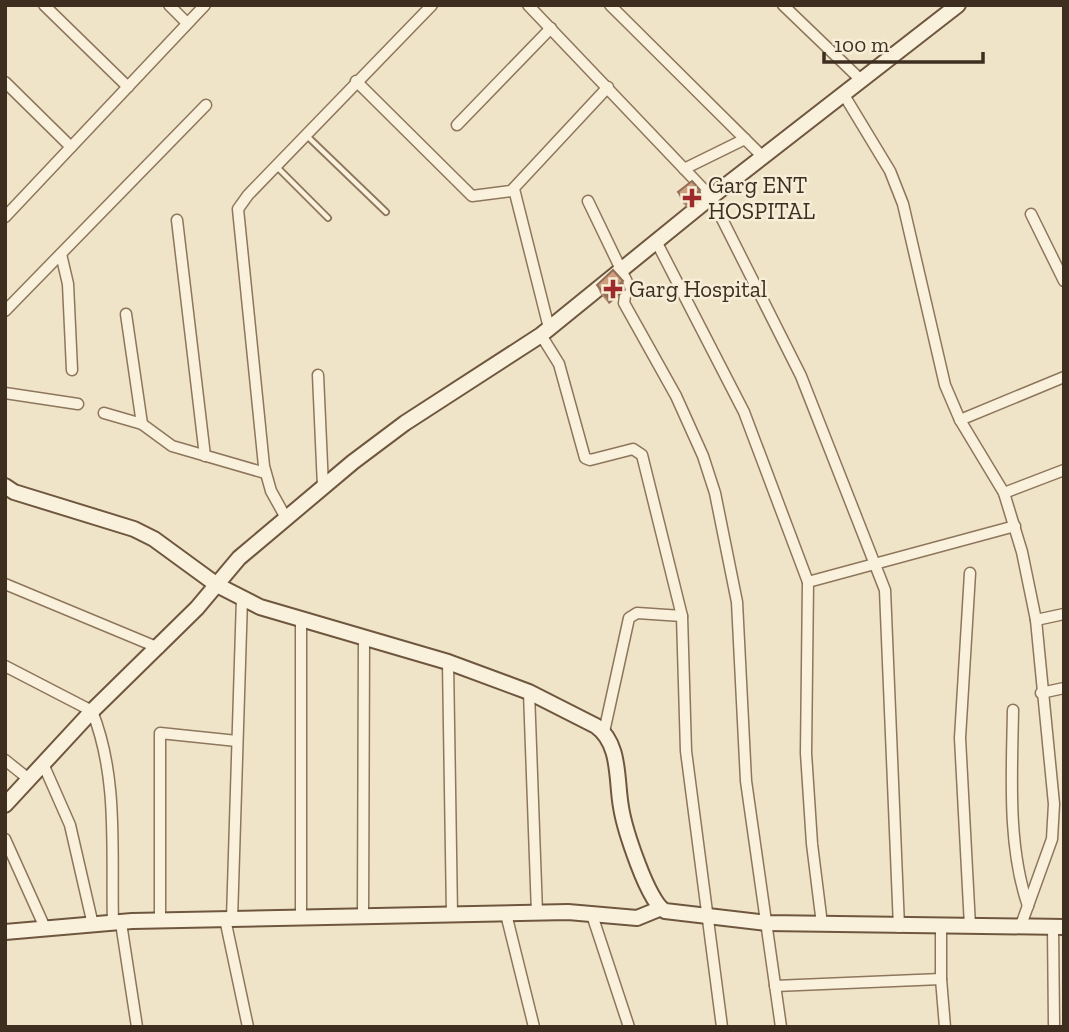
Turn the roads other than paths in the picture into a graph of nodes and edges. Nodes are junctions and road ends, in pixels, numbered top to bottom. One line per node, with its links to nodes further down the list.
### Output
1 (44, 5): 14 (street)
2 (169, 5): 9 (street)
3 (205, 5): 9 (street)
4 (432, 5): 11 (street)
5 (610, 5): 20 (street)
6 (783, 5): 12 (street)
7 (958, 5): 12 (street)
8 (533, 7): 10 (street)
9 (187, 23): 14 (street)
10 (551, 27): 15 (street); 18 (street)
11 (356, 81): 19 (street); 25 (street)
12 (862, 81): 16 (street)
13 (5, 82): 21 (street)
14 (128, 87): 21 (street)
15 (608, 87): 24 (street); 25 (street)
16 (844, 95): 22 (street); 46 (street)
17 (206, 105): 34 (street)
18 (457, 125)
19 (306, 134): 23 (street); 28 (lane)
20 (745, 139): 22 (street); 24 (street)
21 (71, 147): 30 (street)
22 (763, 157): 26 (street)
23 (275, 166): 31 (lane); 50 (street)
24 (684, 169): 26 (street)
25 (514, 189): 39 (street)
26 (711, 197): 33 (street); 56 (street)
27 (588, 201): 35 (street)
28 (386, 212)
29 (1031, 214): 36 (street)
30 (5, 217)
31 (328, 218)
32 (177, 220): 48 (street)
33 (656, 241): 35 (street); 58 (street)
34 (61, 254): 37 (street); 40 (street)
35 (621, 268): 39 (street); 94 (street)
36 (1064, 281)
37 (5, 311)
38 (126, 314): 47 (street)
39 (545, 331): 52 (street); 63 (street)
40 (72, 370)
41 (318, 375): 52 (street)
42 (1064, 377): 46 (street)
43 (5, 393): 44 (street)
44 (78, 404)
45 (104, 414): 47 (street)
46 (960, 420): 53 (street)
47 (142, 424): 48 (street)
48 (205, 456): 50 (street)
49 (1064, 470): 53 (street)
50 (265, 473): 54 (street)
51 (5, 486): 60 (street)
52 (323, 487): 54 (street)
53 (1004, 493): 55 (street)
54 (286, 519): 60 (street)
55 (1015, 526): 56 (street); 65 (street)
56 (874, 563): 58 (street); 100 (street)
57 (970, 573): 99 (street)
58 (808, 582): 97 (street)
59 (5, 584): 67 (street)
60 (217, 585): 61 (street); 67 (street)
61 (242, 598): 64 (street); 76 (street)
62 (1064, 614): 65 (street)
63 (682, 616): 75 (street); 89 (street)
64 (301, 619): 66 (street); 91 (street)
65 (1036, 620): 72 (street)
66 (364, 637): 68 (street); 90 (street)
67 (159, 648): 73 (street)
68 (448, 662): 71 (street); 87 (street)
69 (5, 666): 73 (street)
70 (1064, 688): 72 (street)
71 (529, 692): 75 (street); 85 (street)
72 (1041, 693): 80 (street)
73 (92, 710): 78 (street); 95 (street)
74 (1013, 710): 83 (street)
75 (604, 732): 84 (street)
76 (237, 741): 92 (street); 93 (street)
77 (5, 760): 79 (street)
78 (44, 766): 79 (street); 96 (street)
79 (30, 779): 81 (street)
80 (1059, 804): 83 (street)
81 (5, 805)
82 (5, 839): 103 (street)
83 (1028, 906): 98 (street)
84 (659, 909): 88 (street); 89 (street)
85 (537, 913): 86 (street); 88 (street)
86 (506, 914): 87 (street); 110 (street)
87 (453, 915): 90 (street)
88 (592, 915): 111 (street)
89 (708, 915): 94 (street); 112 (street)
90 (363, 917): 91 (street)
91 (301, 918): 92 (street)
92 (228, 919): 93 (street); 109 (street)
93 (160, 920): 95 (street)
94 (767, 923): 97 (street); 106 (street)
95 (117, 924): 96 (street); 108 (street)
96 (93, 925): 103 (street)
97 (822, 925): 100 (street)
98 (1021, 925): 99 (street); 102 (street)
99 (970, 926): 101 (street)
100 (899, 927): 101 (street)
101 (941, 927): 105 (street)
102 (1058, 927): 107 (street)
103 (46, 930): 104 (street)
104 (5, 932)
105 (941, 979): 106 (street); 114 (street)
106 (775, 986): 113 (street)
107 (1054, 1024)
108 (137, 1027)
109 (248, 1027)
110 (534, 1027)
111 (629, 1027)
112 (722, 1027)
113 (780, 1027)
114 (945, 1027)

